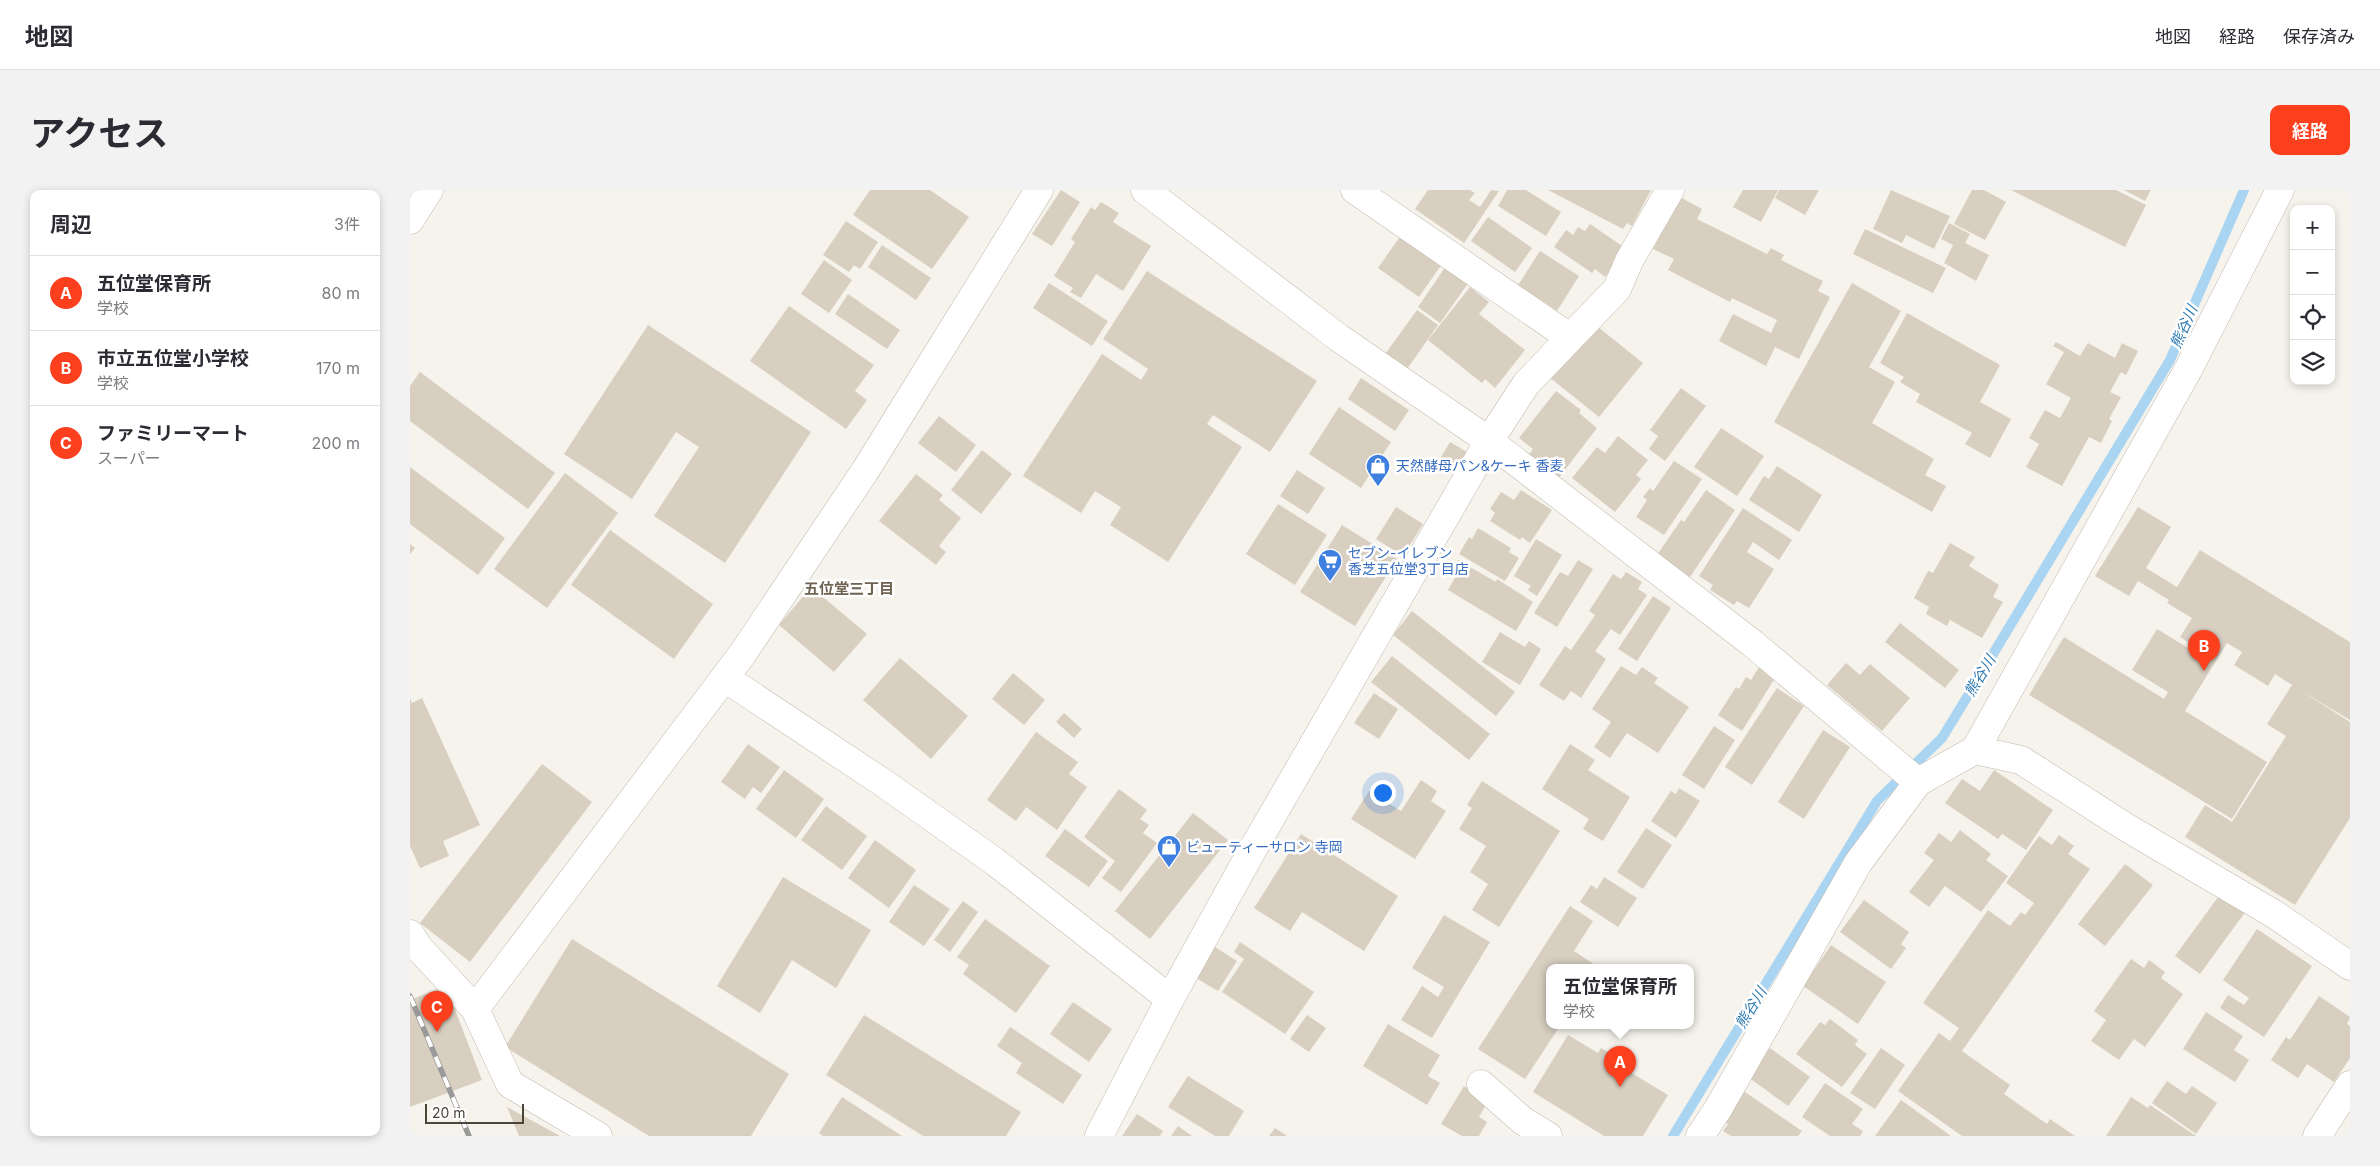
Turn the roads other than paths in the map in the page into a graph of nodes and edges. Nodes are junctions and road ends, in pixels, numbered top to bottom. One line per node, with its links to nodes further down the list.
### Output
1 (429, 190): 7 (street)
2 (1039, 190): 10 (street)
3 (1145, 190): 9 (street)
4 (1356, 190): 8 (street)
5 (1670, 190): 8 (street)
6 (2280, 190): 11 (street)
7 (410, 220)
8 (1569, 337): 9 (street)
9 (1489, 442): 12 (street); 15 (street)
10 (725, 678): 15 (street); 16 (street)
11 (1975, 750): 12 (street); 14 (street)
12 (1909, 775): 23 (street)
13 (410, 934): 16 (street)
14 (2350, 966)
15 (1170, 999): 21 (street)
16 (476, 1010): 20 (street)
17 (1480, 1084): 19 (street)
18 (2350, 1085): 24 (street)
19 (1518, 1128): 22 (street)
20 (598, 1136)
21 (1099, 1136)
22 (1548, 1136)
23 (1700, 1136)
24 (2317, 1136)

